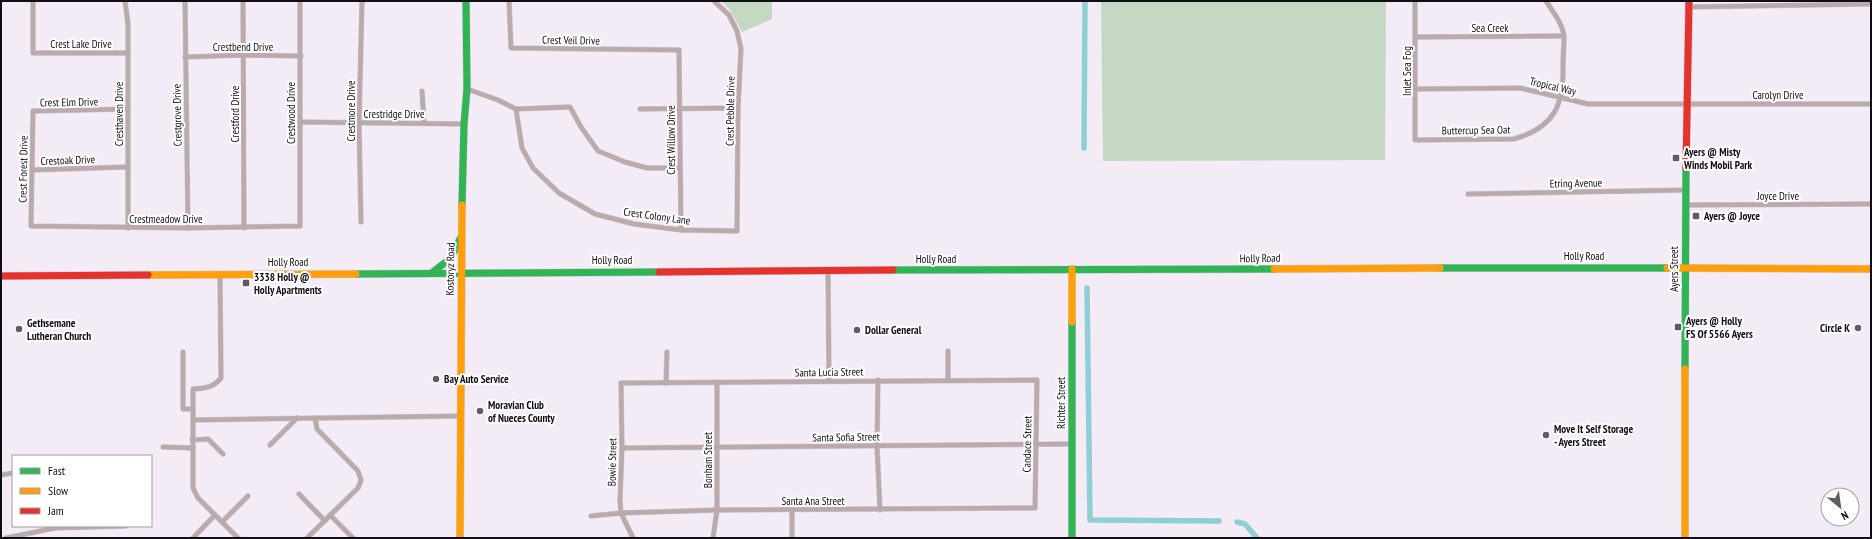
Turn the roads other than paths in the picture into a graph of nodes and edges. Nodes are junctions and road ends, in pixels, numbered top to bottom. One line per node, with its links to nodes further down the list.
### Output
1 (33, 1): 17 (street, Crest Lake Drive)
2 (125, 1): 17 (street, Cresthaven Drive)
3 (185, 1): 20 (street, Crestgrove Drive)
4 (243, 1): 18 (street, Crestford Drive)
5 (300, 1): 19 (street, Crestwood Drive)
6 (362, 1): 34 (street, Crestmore Drive)
7 (466, 1): 21 (main road, Kostoryz Road)
8 (509, 1): 16 (street, Crest Veil Drive)
9 (714, 1): 29 (street, Crest Pebble Drive)
10 (1415, 1): 15 (street, Inlet Sea Fog)
11 (1546, 1): 14 (street, Buttercup Sea Oat)
12 (1689, 4): 13 (street); 25 (main road, Ayers Street)
13 (1871, 4)
14 (1564, 36): 15 (street, Sea Creek); 24 (street, Buttercup Sea Oat)
15 (1416, 37): 22 (street, Inlet Sea Fog)
16 (679, 50): 28 (street, Crest Willow Drive)
17 (128, 53): 30 (street, Cresthaven Drive)
18 (244, 55): 19 (street, Crestbend Drive); 20 (street, Crestbend Drive); 50 (street, Crestford Drive)
19 (301, 56): 33 (street, Crestwood Drive)
20 (185, 57): 49 (street, Crestgrove Drive)
21 (467, 89): 31 (street); 36 (main road, Kostoryz Road)
22 (1416, 89): 24 (street, Tropical Way); 37 (street, Inlet Sea Fog)
23 (422, 91): 35 (street)
24 (1561, 98): 25 (street, Tropical Way); 37 (street, Buttercup Sea Oat)
25 (1686, 104): 26 (street, Carolyn Drive); 41 (main road, Ayers Street)
26 (1871, 104)
27 (640, 108): 28 (street)
28 (680, 108): 29 (street); 39 (street, Crest Willow Drive)
29 (738, 108): 52 (street, Crest Pebble Drive)
30 (128, 109): 32 (street, Crest Elm Drive); 38 (street, Cresthaven Drive)
31 (516, 109): 39 (street); 51 (street, Crest Colony Lane)
32 (33, 112): 40 (street, Crest Forest Drive)
33 (300, 122): 34 (street, Crestridge Drive); 47 (street, Crestwood Drive)
34 (359, 123): 35 (street, Crestridge Drive); 45 (street, Crestmore Drive)
35 (424, 123): 36 (street, Crestridge Drive)
36 (464, 124): 53 (main road, Kostoryz Road)
37 (1415, 140)
38 (128, 167): 40 (street, Crestoak Drive); 48 (street, Cresthaven Drive)
39 (680, 168): 51 (street, Crest Willow Drive)
40 (32, 170): 46 (street, Crest Forest Drive)
41 (1686, 190): 42 (street, Etring Avenue); 44 (main road, Ayers Street)
42 (1468, 194)
43 (1871, 204): 44 (street, Joyce Drive)
44 (1685, 205): 54 (main road, Ayers Street)
45 (361, 222)
46 (31, 226): 48 (street, Crestmeadow Drive)
47 (300, 226): 50 (street, Crestmeadow Drive)
48 (128, 228): 49 (street, Crestmeadow Drive)
49 (188, 228): 50 (street, Crestmeadow Drive)
50 (244, 228)
51 (681, 230): 52 (street, Crest Colony Lane)
52 (737, 231)
53 (461, 235): 58 (main road); 59 (main road, Kostoryz Road)
54 (1685, 267): 55 (main road, Holly Road); 56 (main road, Holly Road); 115 (main road, Ayers Street)
55 (1072, 269): 57 (main road, Holly Road); 81 (main road, Richter Street)
56 (1871, 269)
57 (828, 270): 59 (main road, Holly Road); 68 (street)
58 (432, 272): 59 (main road, Holly Road); 60 (main road, Holly Road)
59 (461, 272): 75 (main road, Kostoryz Road)
60 (220, 274): 61 (main road, Holly Road); 73 (street)
61 (1, 276)
62 (948, 351): 66 (street)
63 (183, 352): 72 (street)
64 (667, 352): 71 (street)
65 (878, 380): 66 (street, Santa Lucia Street); 68 (street, Santa Lucia Street); 83 (street)
66 (948, 380): 67 (street, Santa Lucia Street)
67 (1037, 380): 80 (street, Candace Street)
68 (829, 381): 69 (street, Santa Lucia Street)
69 (717, 382): 71 (street, Santa Lucia Street); 87 (street, Bonham Street)
70 (621, 383): 71 (street, Santa Lucia Street); 86 (street, Bowie Street)
71 (666, 383)
72 (183, 387): 73 (street); 74 (street)
73 (193, 389): 74 (street)
74 (193, 409): 78 (street)
75 (460, 416): 77 (street); 110 (main road, Kostoryz Road)
76 (297, 418): 77 (street); 78 (street); 82 (street)
77 (315, 418): 99 (street)
78 (193, 420): 79 (street)
79 (192, 440): 85 (street); 88 (street)
80 (1036, 444): 81 (street, Santa Sofia Street); 83 (street, Santa Sofia Street); 93 (street, Candace Street)
81 (1072, 444): 114 (main road, Richter Street)
82 (270, 445)
83 (877, 446): 87 (street, Santa Sofia Street); 95 (street)
84 (163, 447): 85 (street)
85 (193, 448): 98 (street)
86 (622, 448): 87 (street, Santa Sofia Street); 97 (street, Bowie Street)
87 (716, 448): 94 (street, Bonham Street)
88 (223, 454)
89 (12, 473): 90 (street)
90 (1, 475)
91 (299, 494): 101 (street)
92 (248, 496): 102 (street)
93 (1035, 508): 95 (street, Santa Ana Street)
94 (717, 510): 96 (street, Santa Ana Street); 97 (street, Santa Ana Street); 112 (street, Bonham Street)
95 (880, 510): 96 (street, Santa Ana Street)
96 (792, 511): 113 (street)
97 (621, 513): 100 (street, Santa Ana Street); 111 (street, Bowie Street)
98 (215, 515): 102 (street); 106 (street)
99 (330, 515): 101 (street); 109 (street)
100 (591, 516)
101 (325, 520): 108 (street)
102 (222, 522): 107 (street)
103 (90, 527): 104 (street)
104 (19, 537): 105 (street)
105 (6, 538)
106 (193, 538)
107 (238, 538)
108 (307, 538)
109 (353, 538)
110 (460, 538)
111 (633, 538)
112 (713, 538)
113 (792, 538)
114 (1072, 538)
115 (1685, 538)

